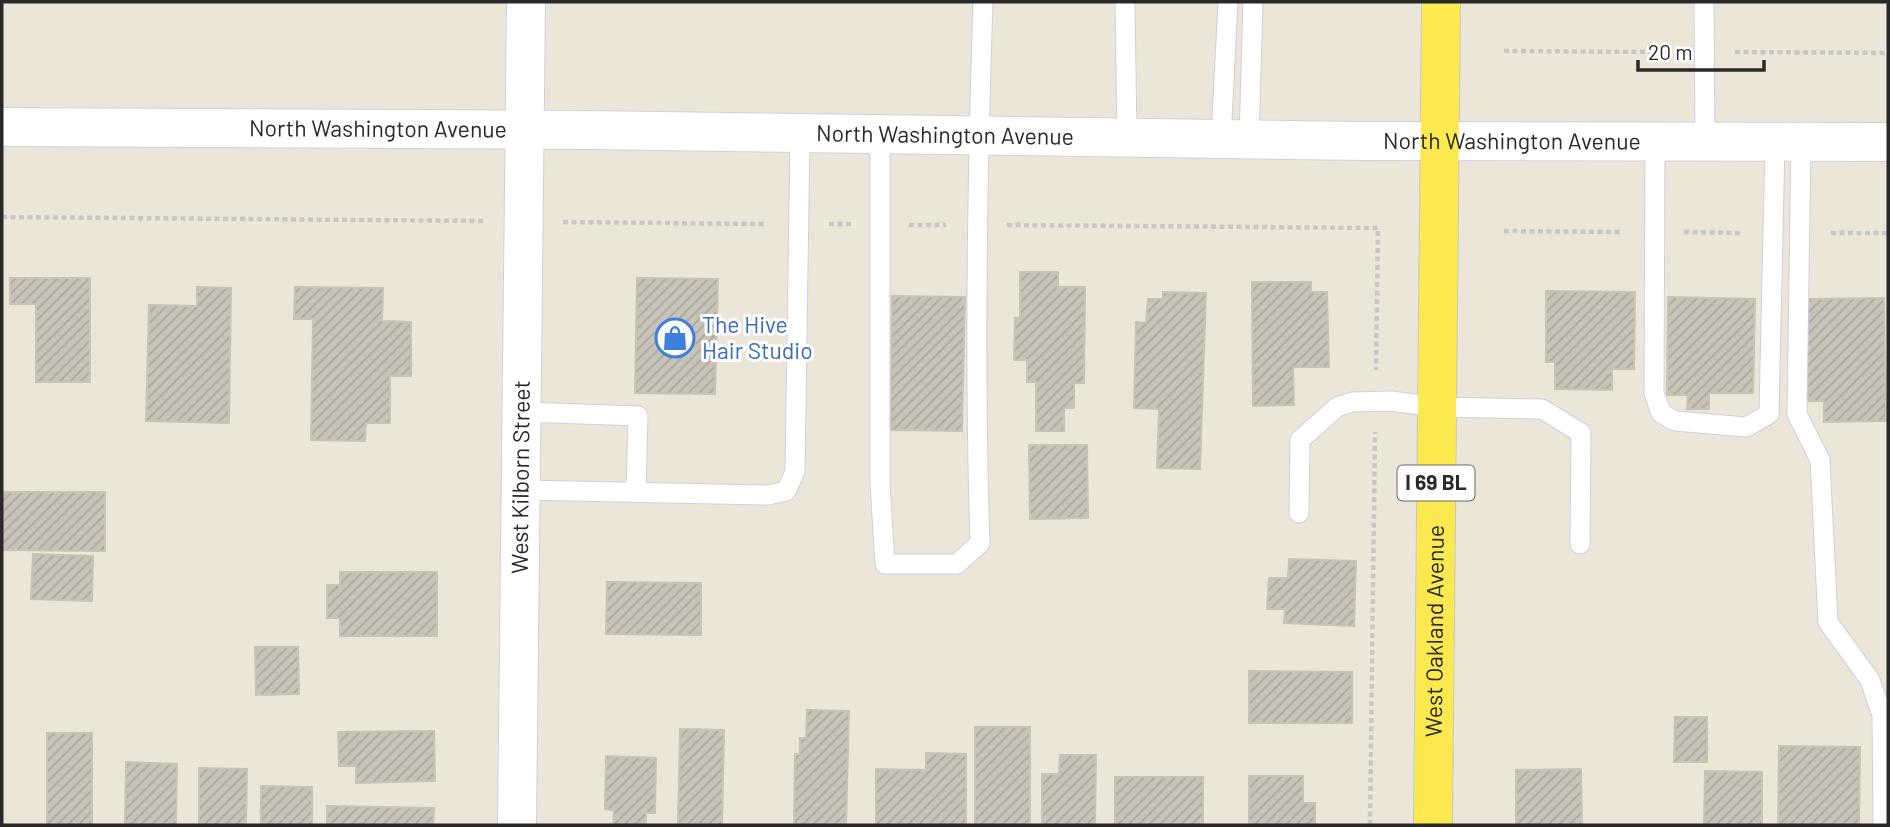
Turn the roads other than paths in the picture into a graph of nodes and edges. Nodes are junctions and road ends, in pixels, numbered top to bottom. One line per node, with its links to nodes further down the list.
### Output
1 (526, 2): 9 (street, West Kilborn Street)
2 (983, 2): 12 (lane)
3 (1125, 2): 13 (lane)
4 (1228, 2): 14 (lane)
5 (1253, 2): 14 (lane)
6 (1441, 2): 15 (main road, I 69 BL)
7 (1704, 2): 17 (lane)
8 (2, 127): 9 (street, North Washington Avenue)
9 (525, 130): 10 (street, North Washington Avenue); 21 (street, West Kilborn Street)
10 (800, 136): 11 (street, North Washington Avenue); 23 (lane)
11 (880, 137): 12 (street, North Washington Avenue); 12 (lane)
12 (979, 137): 13 (street, North Washington Avenue)
13 (1127, 139): 14 (street, North Washington Avenue)
14 (1235, 139): 15 (street, North Washington Avenue)
15 (1437, 141): 19 (street, North Washington Avenue); 20 (main road, West Oakland Avenue / I 69 BL)
16 (1788, 141): 17 (street, North Washington Avenue); 18 (street, North Washington Avenue); 19 (lane); 28 (lane)
17 (1705, 142): 19 (street, North Washington Avenue)
18 (1888, 142)
19 (1655, 143)
20 (1436, 407): 24 (lane); 25 (lane); 27 (main road, West Oakland Avenue / I 69 BL)
21 (524, 412): 22 (street, West Kilborn Street); 23 (lane)
22 (523, 490): 23 (lane); 26 (street, West Kilborn Street)
23 (636, 492)
24 (1299, 513)
25 (1580, 544)
26 (517, 825)
27 (1433, 825)
28 (1883, 825)

